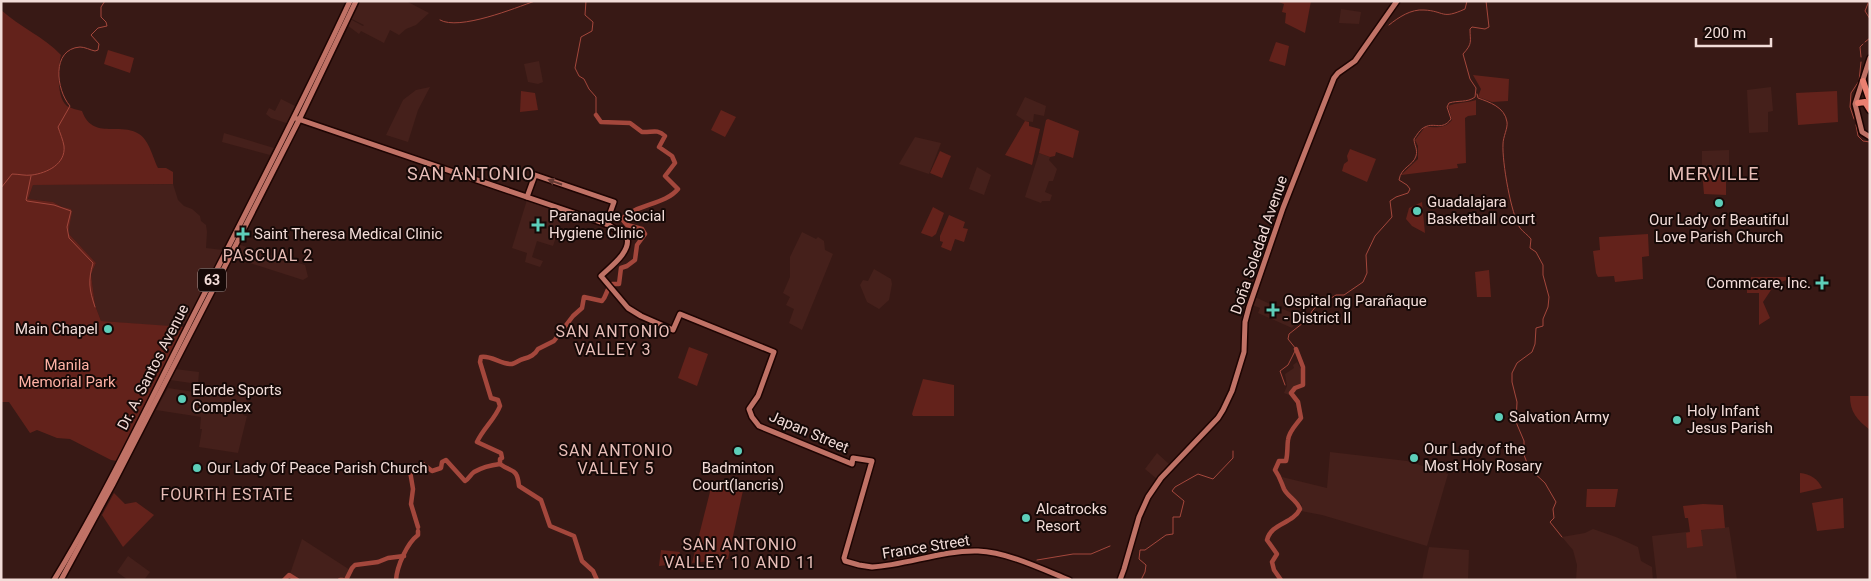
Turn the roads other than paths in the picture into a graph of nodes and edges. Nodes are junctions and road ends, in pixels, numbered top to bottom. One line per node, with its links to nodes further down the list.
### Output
1 (350, 1): 10 (main road, Dr. A. Santos Avenue / 63)
2 (356, 1): 10 (main road, Dr. A. Santos Avenue / 63)
3 (1397, 1): 19 (main road, Doña Soledad Avenue)
4 (1870, 58): 6 (main road)
5 (1870, 68): 6 (main road)
6 (1866, 84): 7 (highway); 8 (main road); 11 (main road)
7 (1870, 101)
8 (1858, 102): 9 (highway); 11 (main road)
9 (1870, 110)
10 (297, 119): 12 (main road); 14 (main road, Dr. A. Santos Avenue / 63)
11 (1870, 136)
12 (527, 197): 13 (main road); 13 (main road, one-way to 12)
13 (606, 224): 15 (main road, Japan Street)
14 (220, 271): 16 (main road, Dr. A. Santos Avenue / 63); 17 (main road, Dr. A. Santos Avenue / 63)
15 (844, 559): 18 (main road, France Street)
16 (54, 580)
17 (61, 580)
18 (1069, 580)
19 (1120, 580)

